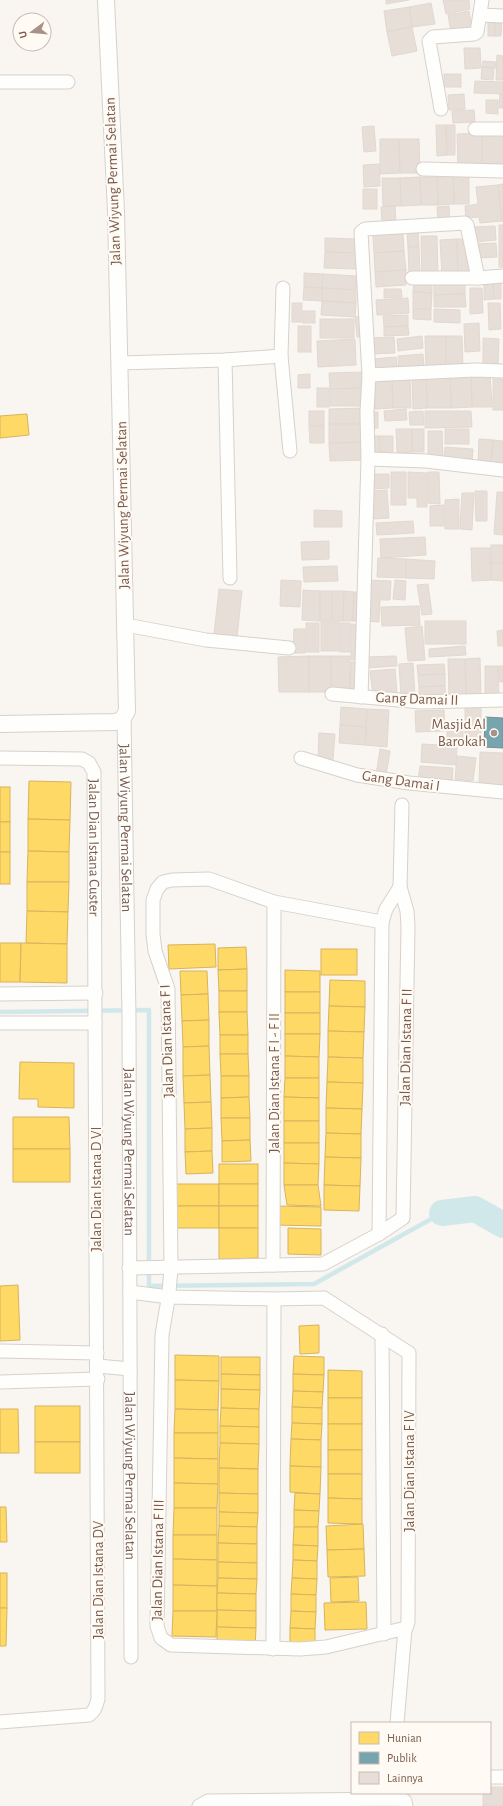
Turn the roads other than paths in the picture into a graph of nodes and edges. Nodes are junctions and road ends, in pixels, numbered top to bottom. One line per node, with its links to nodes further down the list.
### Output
1 (106, 0): 18 (street, Jalan Wiyung Permai Selatan)
2 (482, 0): 3 (street)
3 (480, 15): 4 (street); 7 (street)
4 (503, 16)
5 (0, 82): 6 (street)
6 (68, 82)
7 (441, 109)
8 (475, 129): 9 (street)
9 (503, 129)
10 (423, 169): 11 (street)
11 (503, 171)
12 (503, 276): 14 (street)
13 (412, 278): 14 (street)
14 (478, 278): 20 (street)
15 (283, 288): 16 (street)
16 (281, 356): 17 (street); 21 (street)
17 (225, 360): 18 (street); 24 (street)
18 (119, 363): 25 (street, Jalan Wiyung Permai Selatan)
19 (503, 371): 20 (street)
20 (369, 375): 22 (street)
21 (290, 450)
22 (368, 459): 23 (street); 28 (street)
23 (503, 470)
24 (230, 578)
25 (126, 625): 26 (street); 30 (street, Jalan Wiyung Permai Selatan)
26 (289, 648)
27 (332, 694): 28 (street, Gang Damai II)
28 (361, 697): 29 (street, Gang Damai II)
29 (503, 700)
30 (124, 718): 31 (street); 45 (street, Jalan Wiyung Permai Selatan)
31 (0, 724)
32 (0, 758): 40 (street, Jalan Dian Istana Custer)
33 (302, 758): 34 (street, Gang Damai I)
34 (503, 792)
35 (402, 804): 36 (street)
36 (400, 887): 38 (street, Jalan Dian Istana F II); 43 (street, Jalan Dian Istana F II)
37 (274, 902): 38 (street); 44 (street, Jalan Dian Istana F I - F II); 46 (street, Jalan Dian Istana F I)
38 (382, 922): 43 (street, Jalan Dian Istana F II)
39 (0, 994): 40 (street)
40 (96, 996): 41 (street, Jalan Dian Istana Custer)
41 (95, 1019): 42 (street); 52 (street, Jalan Dian Istana D VI)
42 (0, 1023)
43 (379, 1234): 44 (street, Jalan Dian Istana F II)
44 (273, 1265): 46 (street, Jalan Dian Istana F II)
45 (134, 1268): 46 (street, Jalan Dian Istana F II); 47 (street, Jalan Wiyung Permai Selatan)
46 (167, 1270): 48 (street, Jalan Dian Istana F I)
47 (130, 1292): 48 (street, Jalan Dian Istana F IV); 53 (street, Jalan Wiyung Permai Selatan)
48 (169, 1295): 49 (street, Jalan Dian Istana F IV); 57 (street, Jalan Dian Istana F III)
49 (274, 1299): 50 (street, Jalan Dian Istana F IV); 57 (street)
50 (382, 1334): 55 (street, Jalan Dian Istana F IV); 56 (street, Jalan Dian Istana F IV)
51 (0, 1351): 52 (street)
52 (98, 1366): 53 (street); 54 (street); 59 (street, Jalan Dian Istana DV)
53 (130, 1369): 58 (street, Jalan Wiyung Permai Selatan)
54 (0, 1382)
55 (406, 1626): 56 (street, Jalan Dian Istana F III); 60 (street)
56 (384, 1634): 57 (street, Jalan Dian Istana F III)
57 (273, 1650)
58 (131, 1658)
59 (0, 1722)
60 (397, 1722)
61 (491, 1777): 62 (street)
62 (503, 1777)
63 (203, 1803): 64 (street)
64 (361, 1803): 65 (street)
65 (406, 1806)

